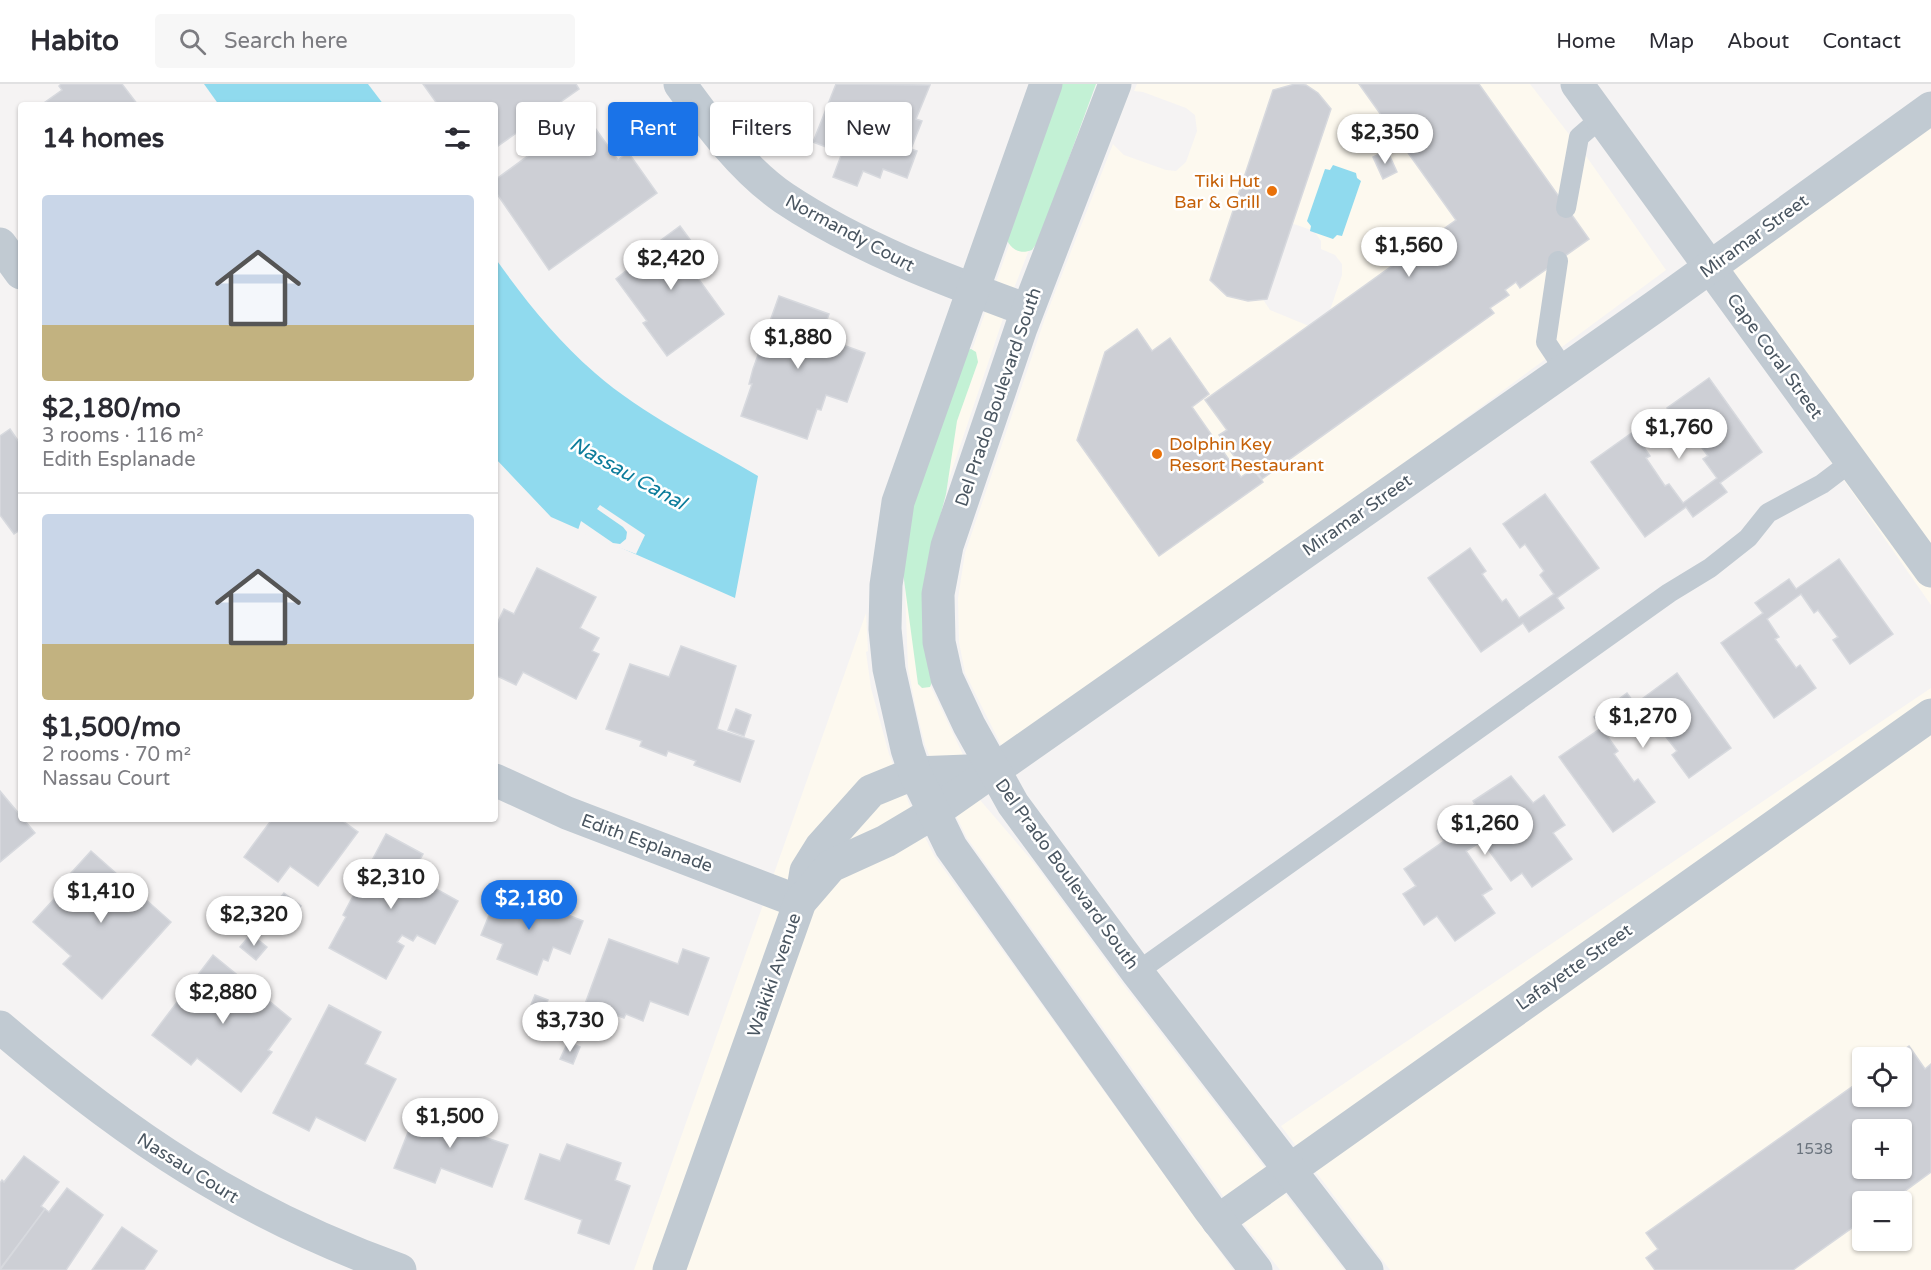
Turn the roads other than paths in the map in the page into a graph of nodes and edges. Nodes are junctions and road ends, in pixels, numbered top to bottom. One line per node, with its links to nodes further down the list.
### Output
1 (680, 84): 12 (street, Normandy Court)
2 (1046, 84): 12 (street)
3 (1115, 84): 13 (street, Del Prado Boulevard South)
4 (1577, 84): 6 (street, Cape Coral Street)
5 (1928, 115): 10 (street, Miramar Street)
6 (1601, 118): 7 (lane); 10 (street, Cape Coral Street)
7 (1566, 208)
8 (0, 244): 11 (street)
9 (1558, 261): 14 (lane)
10 (1711, 267): 14 (street, Miramar Street); 15 (street, Cape Coral Street)
11 (18, 269)
12 (973, 290): 13 (street, Normandy Court); 19 (street)
13 (1027, 310): 18 (street, Del Prado Boulevard South)
14 (1564, 369): 18 (street, Miramar Street)
15 (1851, 462): 16 (street, Cape Coral Street); 23 (lane)
16 (1931, 571)
17 (1931, 715): 25 (street, Lafayette Street)
18 (993, 770): 19 (street); 21 (street, Waikiki Avenue); 23 (street, Del Prado Boulevard South)
19 (915, 773): 21 (street); 22 (street)
20 (498, 781): 22 (street, Edith Esplanade)
21 (933, 813): 22 (street, Waikiki Avenue); 26 (street)
22 (800, 902): 28 (street, Waikiki Avenue)
23 (1137, 972): 25 (street, Del Prado Boulevard South)
24 (0, 1027): 27 (street, Nassau Court)
25 (1290, 1168): 26 (street, Lafayette Street); 30 (street, Del Prado Boulevard South)
26 (1218, 1221): 29 (street)
27 (400, 1270)
28 (669, 1270)
29 (1256, 1270)
30 (1367, 1270)

